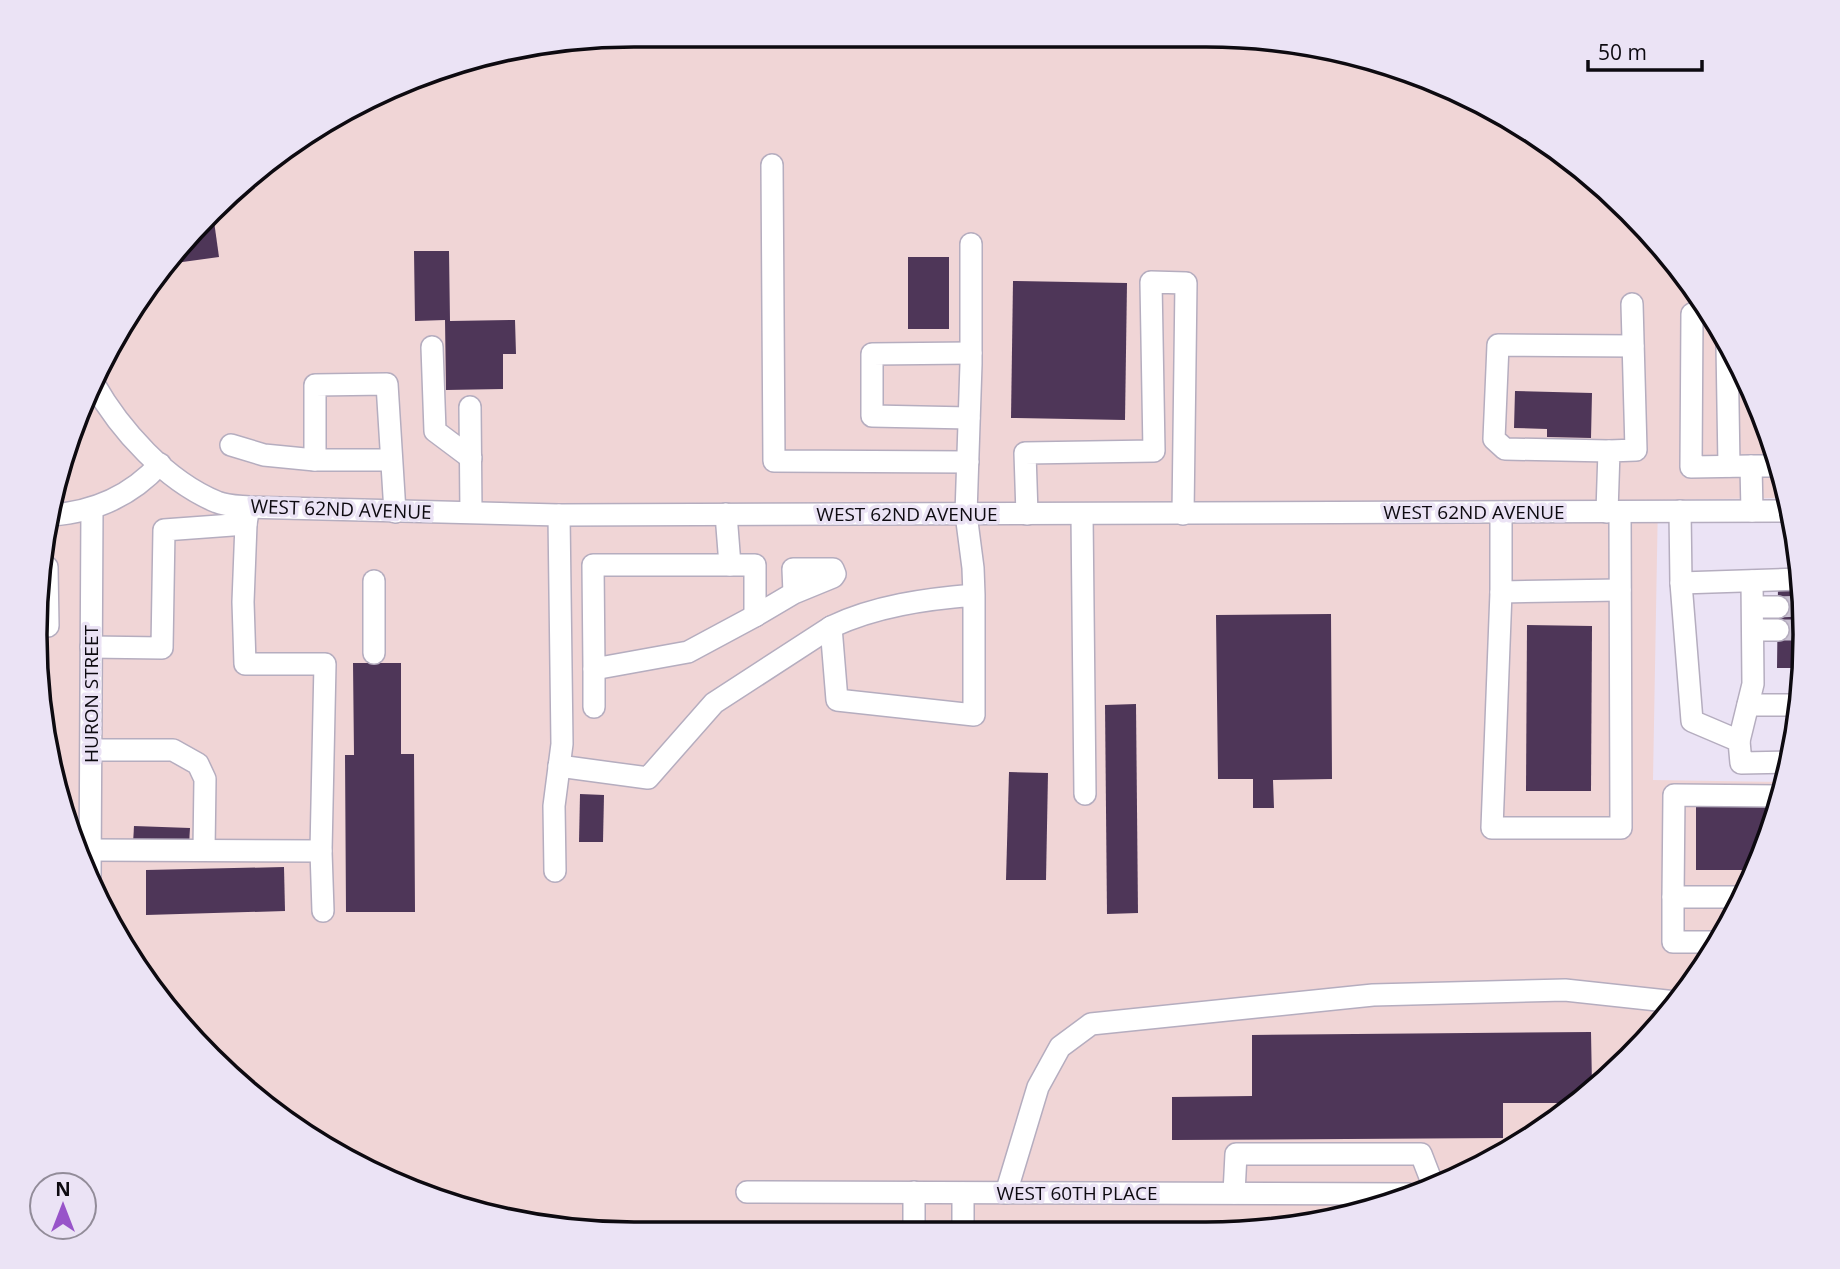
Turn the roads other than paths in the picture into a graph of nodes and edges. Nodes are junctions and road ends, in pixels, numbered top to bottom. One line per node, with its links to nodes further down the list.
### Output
1 (772, 165): 19 (street)
2 (971, 244): 7 (street)
3 (1632, 304): 5 (street)
4 (1692, 314): 21 (street)
5 (1633, 346): 15 (street); 15 (street)
6 (432, 347): 16 (street)
7 (971, 353): 11 (street); 11 (street)
8 (1727, 366): 21 (street)
9 (100, 393): 20 (street)
10 (471, 407): 16 (street)
11 (969, 418): 19 (street)
12 (231, 444): 17 (street)
13 (1154, 451): 14 (street); 14 (street); 35 (street)
14 (1184, 451): 36 (street)
15 (1609, 451): 31 (street)
16 (471, 458): 29 (street)
17 (315, 460): 18 (street); 18 (street)
18 (391, 460): 28 (street)
19 (968, 462): 34 (street)
20 (160, 464): 24 (street); 37 (street, WEST 62ND AVENUE)
21 (1729, 466): 22 (street)
22 (1751, 466): 23 (street); 26 (street)
23 (1768, 466)
24 (92, 508): 32 (street); 57 (street, HURON STREET)
25 (1680, 511): 26 (street, WEST 62ND AVENUE); 31 (street, WEST 62ND AVENUE); 44 (street)
26 (1752, 511): 27 (street, WEST 62ND AVENUE)
27 (1779, 511)
28 (396, 512): 29 (street, WEST 62ND AVENUE); 37 (street, WEST 62ND AVENUE)
29 (471, 512): 38 (street, WEST 62ND AVENUE)
30 (1501, 512): 31 (street, WEST 62ND AVENUE); 36 (street, WEST 62ND AVENUE); 46 (street)
31 (1614, 512): 45 (street)
32 (60, 513)
33 (726, 514): 34 (street, WEST 62ND AVENUE); 38 (street, WEST 62ND AVENUE); 40 (street)
34 (966, 514): 35 (street, WEST 62ND AVENUE); 48 (street)
35 (1027, 514): 39 (street, WEST 62ND AVENUE)
36 (1183, 514): 39 (street, WEST 62ND AVENUE)
37 (247, 515): 57 (street); 71 (street)
38 (559, 515): 49 (street)
39 (1082, 515): 67 (street)
40 (730, 565): 52 (street); 56 (street)
41 (1790, 579): 43 (street)
42 (374, 581): 58 (street)
43 (1752, 581): 44 (street); 50 (street)
44 (1681, 583): 63 (street)
45 (1620, 590): 46 (street); 46 (street)
46 (1501, 592)
47 (793, 593): 52 (street)
48 (974, 595): 53 (street); 53 (street)
49 (559, 597): 56 (street); 66 (street)
50 (1753, 607): 51 (street); 54 (street)
51 (1778, 607)
52 (755, 616): 59 (street)
53 (831, 627): 66 (street)
54 (1753, 630): 55 (street); 60 (street)
55 (1778, 630)
56 (593, 632): 59 (street)
57 (91, 647): 64 (street, HURON STREET)
58 (374, 653)
59 (594, 669): 62 (street)
60 (1748, 705): 61 (street); 63 (street)
61 (1788, 705)
62 (594, 707)
63 (1739, 741): 65 (street)
64 (91, 750): 69 (street, HURON STREET); 70 (street)
65 (1778, 762)
66 (559, 766): 73 (street)
67 (1085, 794)
68 (1770, 796): 74 (street)
69 (90, 850): 70 (street); 72 (street, HURON STREET)
70 (204, 850): 71 (street)
71 (321, 851): 76 (street)
72 (90, 854)
73 (555, 872)
74 (1673, 897): 75 (street); 77 (street)
75 (1730, 897)
76 (323, 911)
77 (1706, 942)
78 (1664, 1001): 83 (street)
79 (1430, 1177): 84 (street)
80 (747, 1192): 81 (street, WEST 60TH PLACE)
81 (914, 1192): 82 (street, WEST 60TH PLACE); 86 (street)
82 (963, 1193): 83 (street, WEST 60TH PLACE); 87 (street)
83 (1006, 1193): 84 (street, WEST 60TH PLACE)
84 (1234, 1193): 85 (street, WEST 60TH PLACE)
85 (1384, 1194)
86 (914, 1222)
87 (963, 1222)

